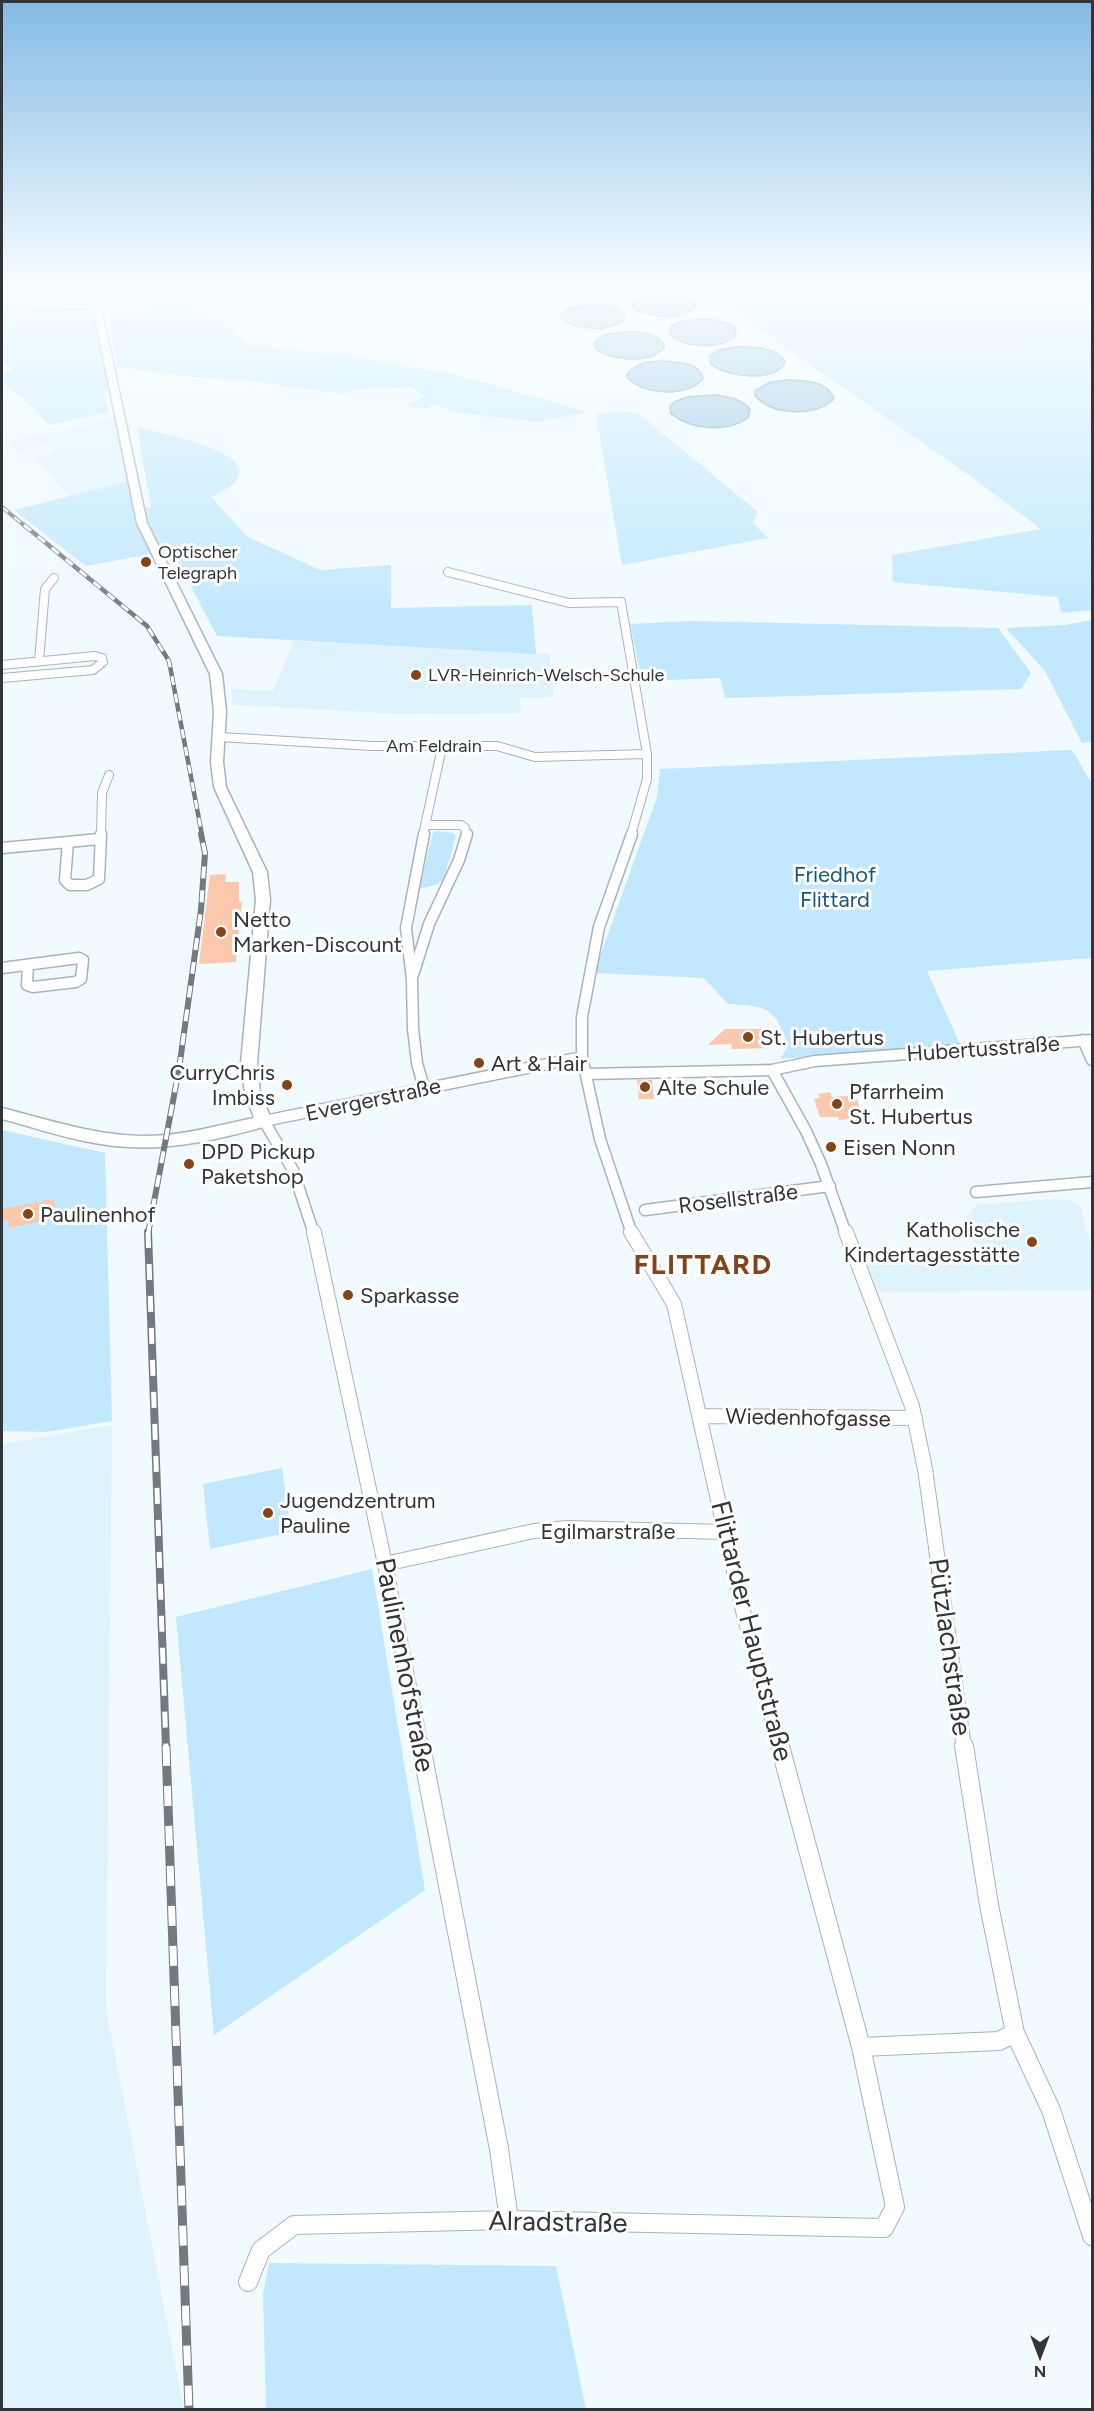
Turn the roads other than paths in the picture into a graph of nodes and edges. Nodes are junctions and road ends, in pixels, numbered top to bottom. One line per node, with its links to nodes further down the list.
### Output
1 (117, 400): 7 (street)
2 (448, 572): 9 (street, Flittarder Hauptstraße)
3 (54, 578): 4 (street)
4 (39, 661): 5 (street); 6 (street)
5 (2, 665)
6 (2, 678)
7 (220, 737): 8 (street, Am Feldrain); 25 (street)
8 (442, 747): 9 (street, Am Feldrain); 11 (street)
9 (647, 754): 19 (street, Flittarder Hauptstraße)
10 (109, 775): 12 (street)
11 (426, 825): 17 (street); 17 (street)
12 (99, 839): 13 (street); 13 (street)
13 (68, 842): 14 (street)
14 (2, 848)
15 (28, 965): 15 (street); 16 (street)
16 (2, 968)
17 (412, 980): 23 (street)
18 (1088, 1040): 20 (street); 21 (street, Hubertusstraße)
19 (582, 1057): 22 (street, Flittarder Hauptstraße); 23 (street, Evergerstraße)
20 (1092, 1060)
21 (772, 1070): 22 (street, Hubertusstraße); 27 (street, Pützlachstraße)
22 (586, 1074): 30 (street, Flittarder Hauptstraße)
23 (424, 1088): 25 (street, Evergerstraße)
24 (2, 1114): 25 (street, Evergerstraße)
25 (264, 1121): 33 (street, Paulinenhofstraße)
26 (1092, 1182): 28 (street)
27 (830, 1186): 29 (street, Rosellstraße); 31 (street, Pützlachstraße)
28 (976, 1192)
29 (645, 1210)
30 (700, 1416): 31 (street, Wiedenhofgasse); 32 (street, Flittarder Hauptstraße)
31 (915, 1418): 34 (street, Pützlachstraße)
32 (726, 1532): 33 (street, Egilmarstraße); 35 (street, Flittarder Hauptstraße)
33 (385, 1564): 37 (street, Paulinenhofstraße)
34 (1015, 2033): 35 (street); 38 (street, Pützlachstraße)
35 (861, 2047): 36 (street, Flittarder Hauptstraße)
36 (892, 2216): 37 (street, Alradstraße)
37 (509, 2220): 39 (street, Alradstraße)
38 (1092, 2236)
39 (248, 2282)

